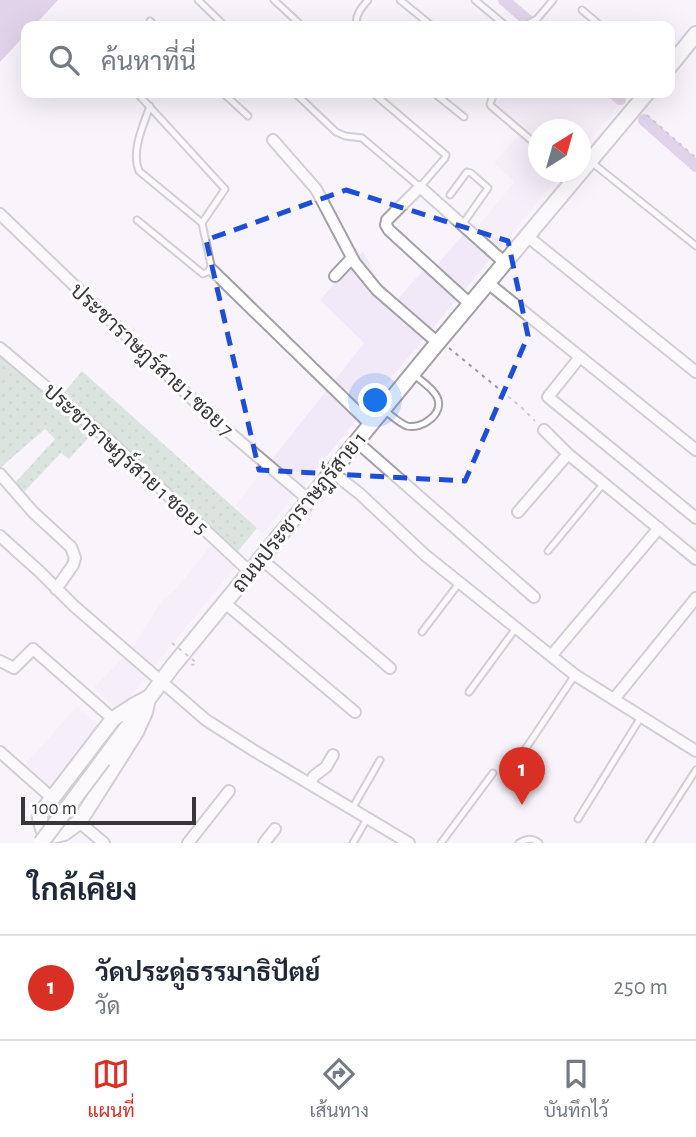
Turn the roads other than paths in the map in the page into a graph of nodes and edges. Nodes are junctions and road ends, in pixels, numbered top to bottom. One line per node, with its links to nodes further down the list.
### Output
1 (198, 0): 10 (lane)
2 (274, 0): 11 (lane)
3 (368, 0): 12 (lane)
4 (400, 0): 8 (lane)
5 (414, 0): 8 (lane)
6 (475, 0): 14 (lane)
7 (553, 0): 15 (lane)
8 (409, 7): 13 (lane)
9 (582, 10): 16 (lane)
10 (220, 21)
11 (297, 21)
12 (356, 21)
13 (426, 21)
14 (500, 21)
15 (534, 21)
16 (595, 21)
17 (696, 34): 18 (main road)
18 (675, 60)
19 (142, 98): 26 (lane)
20 (228, 98): 27 (lane)
21 (300, 98): 34 (lane)
22 (379, 98): 34 (lane)
23 (440, 98): 28 (lane)
24 (492, 98): 29 (lane)
25 (643, 98): 31 (main road, ถนนประชาราษฎร์สาย 1)
26 (150, 106): 38 (lane); 38 (lane)
27 (248, 117)
28 (464, 117)
29 (528, 137)
30 (273, 140): 42 (street)
31 (591, 161)
32 (591, 163): 41 (lane)
33 (567, 182): 40 (main road, ถนนประชาราษฎร์สาย 1)
34 (420, 187): 39 (street); 47 (street)
35 (450, 195): 39 (lane)
36 (0, 214): 62 (street, ประชาราษฎร์สาย 1 ซอย 7)
37 (136, 220): 44 (lane)
38 (202, 223): 44 (lane)
39 (462, 225): 43 (street)
40 (527, 236): 43 (main road, ถนนประชาราษฎร์สาย 1); 51 (street)
41 (696, 246)
42 (352, 258): 45 (street); 48 (street)
43 (505, 263): 46 (main road, ถนนประชาราษฎร์สาย 1)
44 (212, 270): 54 (street)
45 (335, 276)
46 (488, 283): 47 (main road, ถนนประชาราษฎร์สาย 1); 50 (street)
47 (470, 304): 48 (main road, ถนนประชาราษฎร์สาย 1)
48 (439, 342): 52 (main road, ถนนประชาราษฎร์สาย 1)
49 (0, 348): 70 (street, ประชาราษฎร์สาย 1 ซอย 5)
50 (580, 357): 57 (street); 64 (street)
51 (696, 372)
52 (413, 374): 53 (main road, ถนนประชาราษฎร์สาย 1); 53 (lane)
53 (384, 409): 54 (main road, ถนนประชาราษฎร์สาย 1)
54 (370, 425): 56 (main road, ถนนประชาราษฎร์สาย 1)
55 (544, 430): 58 (street)
56 (357, 442): 59 (main road, ถนนประชาราษฎร์สาย 1); 73 (street)
57 (696, 450)
58 (568, 454): 61 (street); 63 (street)
59 (332, 472): 62 (main road, ถนนประชาราษฎร์สาย 1); 71 (street)
60 (0, 474): 72 (street)
61 (604, 483): 65 (street); 67 (lane)
62 (309, 500): 68 (main road, ถนนประชาราษฎร์สาย 1)
63 (518, 512)
64 (696, 518)
65 (659, 528): 69 (street); 78 (street)
66 (0, 536): 72 (street)
67 (548, 551)
68 (261, 559): 70 (main road, ถนนประชาราษฎร์สาย 1); 80 (street)
69 (696, 559)
70 (250, 572): 75 (main road, ถนนประชาราษฎร์สาย 1)
71 (460, 582): 76 (street); 77 (lane)
72 (56, 589): 82 (street)
73 (534, 597)
74 (696, 598): 85 (street)
75 (225, 603): 82 (main road, ถนนประชาราษฎร์สาย 1); 86 (street)
76 (516, 628): 78 (street); 83 (lane)
77 (422, 632)
78 (551, 656): 81 (street)
79 (0, 661): 88 (street)
80 (390, 668)
81 (575, 675): 85 (street); 93 (lane)
82 (161, 681): 84 (main road, ถนนประชาราษฎร์สาย 1); 96 (street)
83 (469, 692)
84 (148, 698): 88 (main road); 102 (main road); 104 (main road, ถนนประชาราษฎร์สาย 1, bridge)
85 (614, 699): 87 (street)
86 (355, 712)
87 (641, 717): 90 (street); 101 (lane)
88 (113, 719): 98 (main road)
89 (0, 751): 98 (street)
90 (696, 751)
91 (332, 755): 96 (street)
92 (380, 760): 99 (lane)
93 (518, 760)
94 (696, 770): 113 (lane)
95 (493, 773): 110 (lane)
96 (310, 784): 99 (street)
97 (229, 791): 106 (street)
98 (52, 798): 102 (main road)
99 (352, 809): 100 (street)
100 (368, 819): 108 (lane); 109 (street)
101 (578, 819)
102 (79, 822): 105 (street)
103 (275, 829): 107 (street)
104 (41, 843)
105 (104, 843)
106 (188, 843)
107 (264, 843)
108 (353, 843)
109 (409, 843)
110 (441, 843)
111 (519, 843): 112 (lane)
112 (539, 843)
113 (649, 843)

